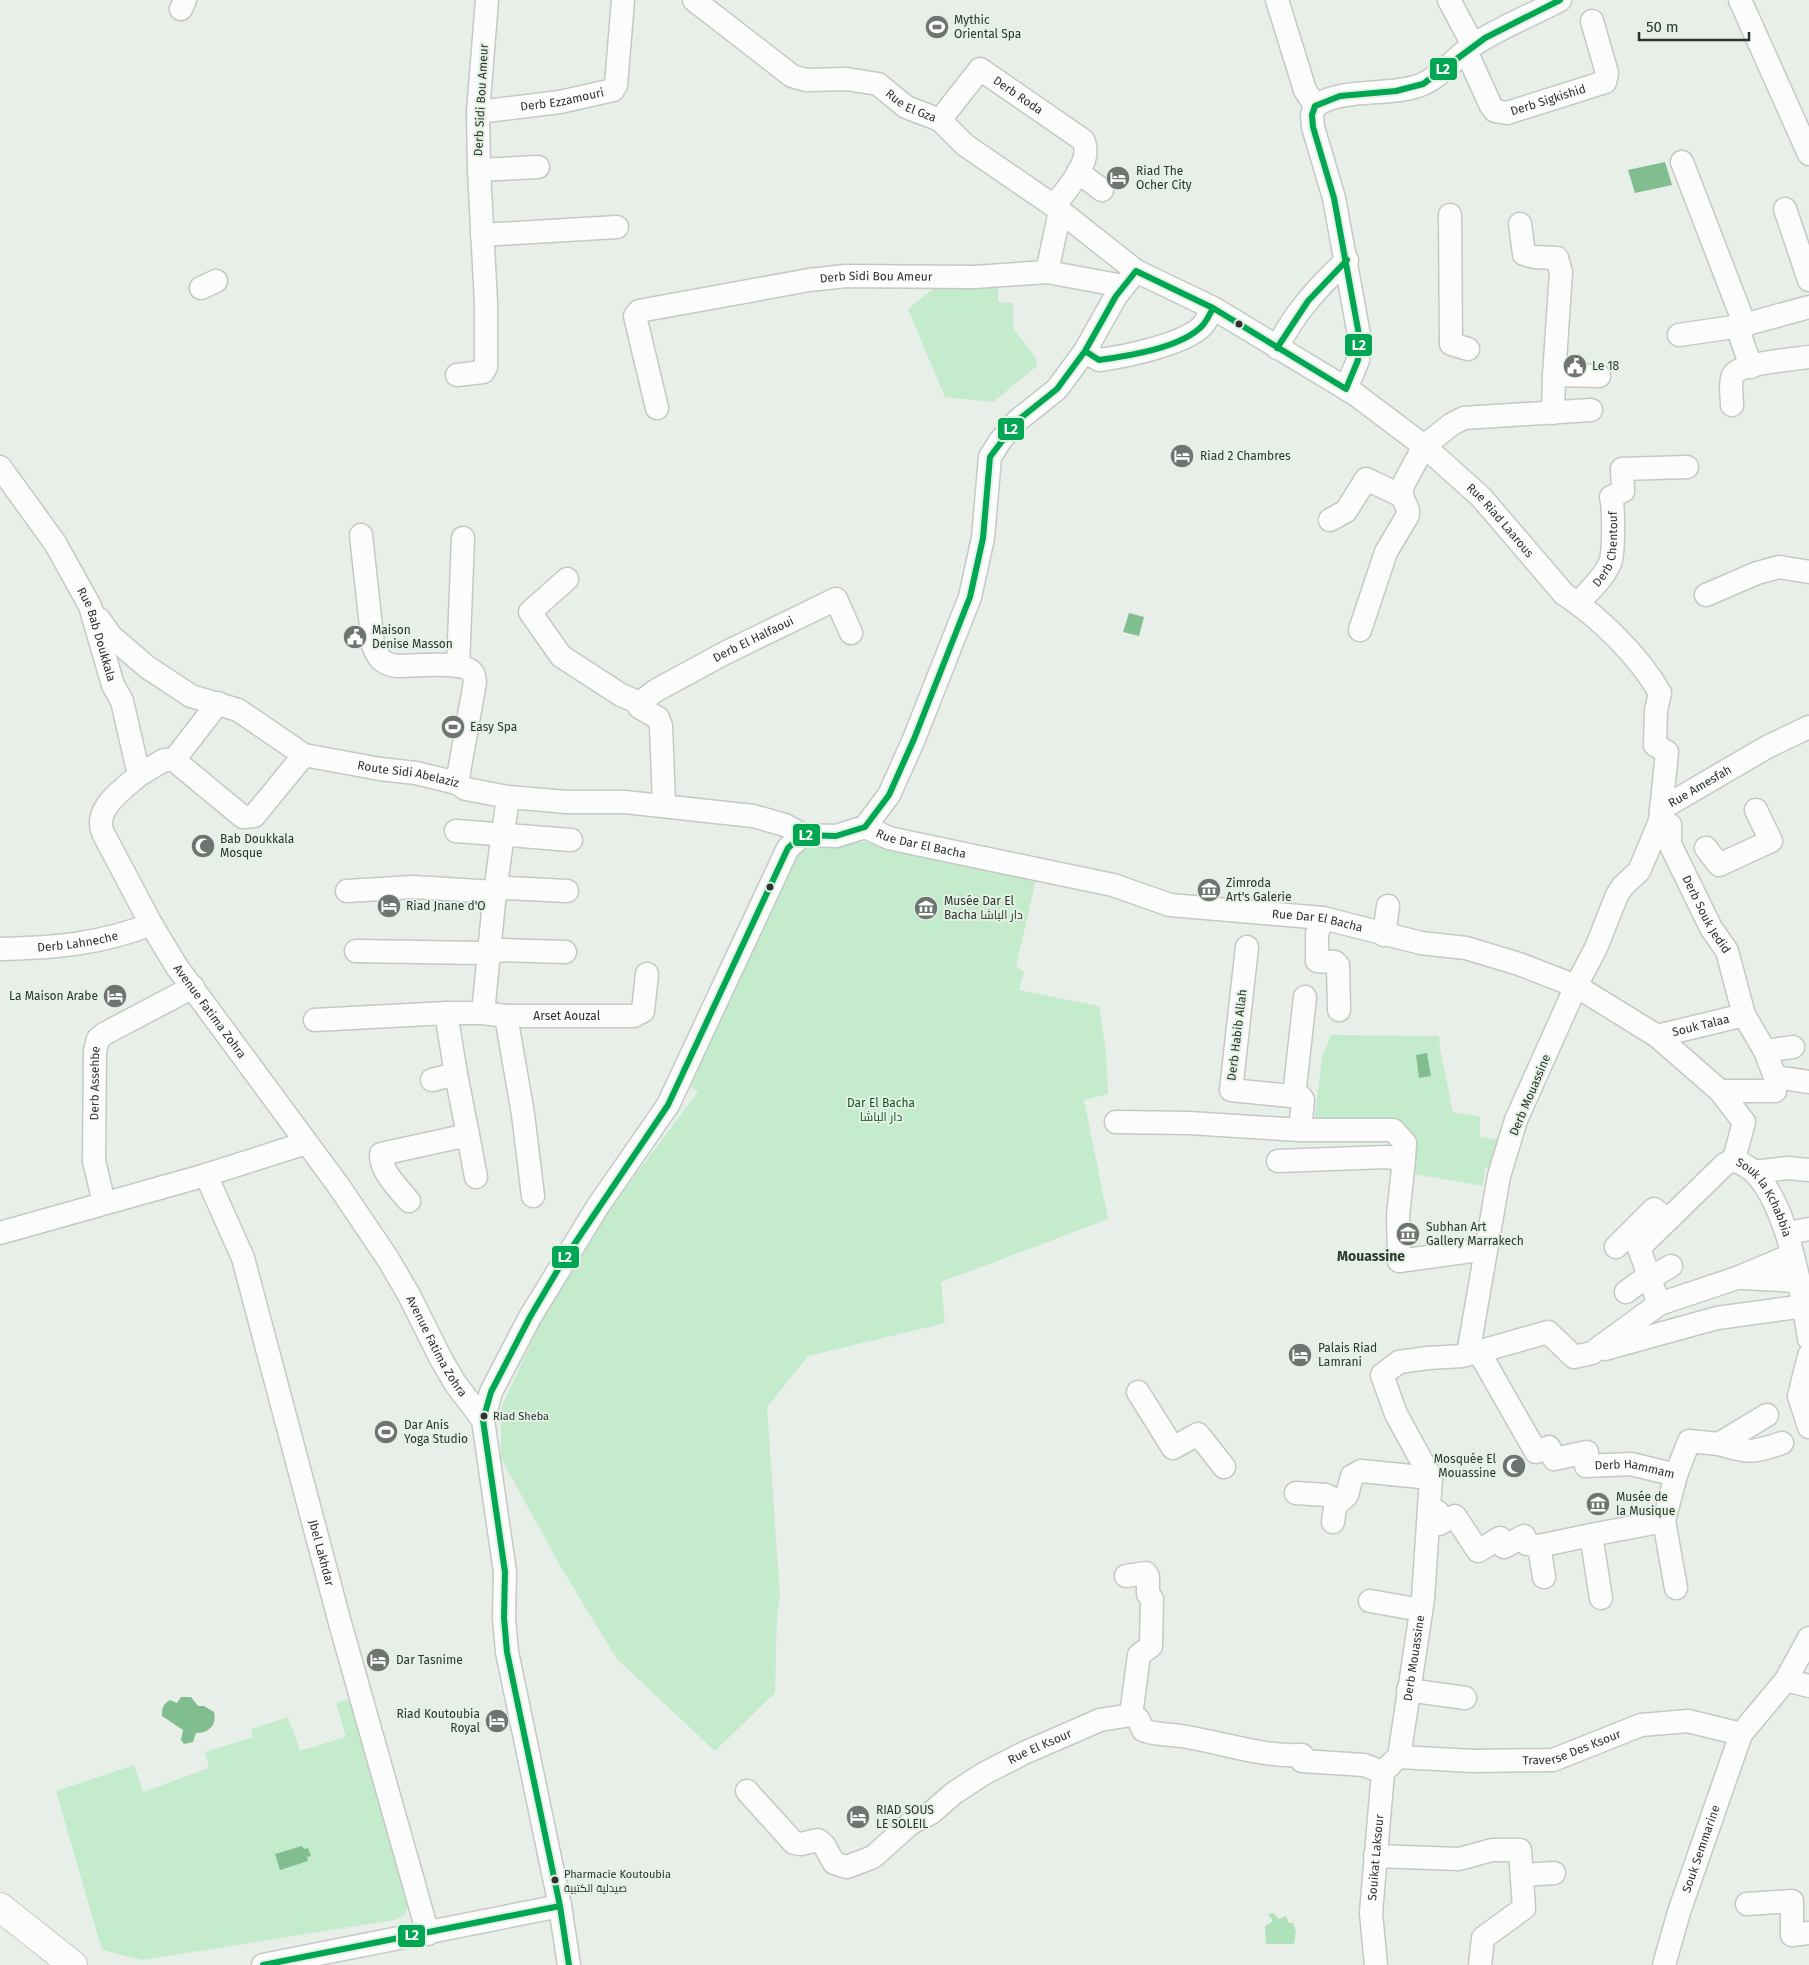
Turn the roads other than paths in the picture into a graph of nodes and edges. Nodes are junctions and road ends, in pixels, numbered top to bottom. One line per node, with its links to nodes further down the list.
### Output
1 (487, 0): 11 (street, Derb Sidi Bou Ameur)
2 (623, 0): 11 (street, Derb Ezzamouri)
3 (694, 0): 12 (street, Rue El Gza)
4 (1277, 0): 10 (street)
5 (1449, 0): 9 (street)
6 (1740, 0): 13 (street)
7 (1555, 1): 9 (street)
8 (1592, 21): 9 (street, Derb Sigkishid)
9 (1470, 48): 10 (street)
10 (1315, 106): 25 (street)
11 (478, 112): 16 (street, Derb Sidi Bou Ameur)
12 (940, 120): 17 (street, Derb Roda); 19 (street, Rue El Gza)
13 (1809, 154)
14 (1682, 162): 31 (street)
15 (538, 167): 16 (street, Derb Sidi Bou Ameur)
16 (479, 170): 24 (street)
17 (1078, 172): 18 (street); 19 (street, Derb Roda)
18 (1102, 190)
19 (1057, 209): 26 (street); 27 (street, Rue El Gza)
20 (1785, 209): 28 (street)
21 (1450, 215): 34 (street)
22 (1520, 224): 39 (street)
23 (617, 226): 24 (street)
24 (482, 234): 38 (street)
25 (1347, 260): 33 (street); 41 (street)
26 (1047, 272): 27 (street, Derb Sidi Bou Ameur); 43 (street, Derb Sidi Bou Ameur)
27 (1130, 279): 30 (street, Rue Riad Laarous); 35 (street)
28 (1809, 280)
29 (1809, 307): 31 (street)
30 (1213, 308): 33 (street, Rue Riad Laarous); 35 (street)
31 (1742, 325): 32 (street); 37 (street)
32 (1680, 335)
33 (1278, 348): 41 (street, Rue Riad Laarous)
34 (1468, 349)
35 (1085, 351): 72 (street)
36 (1809, 357): 37 (street)
37 (1751, 367): 42 (street)
38 (457, 375)
39 (1554, 375): 40 (street); 45 (street)
40 (1599, 376)
41 (1346, 389): 46 (street, Rue Riad Laarous)
42 (1732, 405)
43 (657, 408)
44 (1591, 410): 45 (street)
45 (1553, 413): 46 (street)
46 (1424, 446): 49 (street); 56 (street, Rue Riad Laarous)
47 (0, 467): 57 (street, Rue Bab Doukkala)
48 (1687, 467): 56 (street, Derb Chentouf)
49 (1402, 496): 50 (street); 58 (street)
50 (1330, 520)
51 (361, 535): 60 (street)
52 (463, 538): 60 (street)
53 (1809, 572): 55 (street)
54 (567, 579): 62 (street)
55 (1706, 595)
56 (1578, 603): 71 (street, Rue Riad Laarous)
57 (90, 606): 61 (street, Route Sidi Abelaziz); 66 (street, Rue Bab Doukkala)
58 (1360, 630)
59 (851, 633): 62 (street, Derb El Halfaoui)
60 (458, 666): 67 (street)
61 (218, 703): 64 (street, Route Sidi Abelaziz); 65 (street)
62 (640, 703): 69 (street)
63 (1809, 727): 71 (street, Rue Amesfah)
64 (304, 755): 65 (street); 67 (street, Route Sidi Abelaziz)
65 (174, 760): 66 (street)
66 (139, 775): 83 (street, Avenue Fatima Zohra)
67 (456, 783): 68 (street, Route Sidi Abelaziz)
68 (508, 797): 69 (street, Route Sidi Abelaziz); 74 (street)
69 (664, 805): 75 (street, Route Sidi Abelaziz)
70 (1756, 810): 77 (street)
71 (1661, 815): 91 (street, Rue Amesfah); 97 (street, Derb Souk Jedid)
72 (865, 827): 75 (street, Rue Dar El Bacha); 82 (street, Rue Dar El Bacha)
73 (456, 831): 74 (street)
74 (503, 835): 76 (street); 80 (street)
75 (803, 835): 142 (street)
76 (571, 840)
77 (1706, 848)
78 (347, 891): 80 (street)
79 (566, 891): 80 (street)
80 (495, 892): 89 (street)
81 (1388, 906): 84 (street)
82 (1323, 918): 84 (street, Rue Dar El Bacha); 94 (street)
83 (151, 924): 86 (street, Derb Lahneche); 92 (street, Avenue Fatima Zohra)
84 (1384, 935): 91 (street, Rue Dar El Bacha)
85 (1247, 947): 108 (street, Derb Habib Allah)
86 (0, 949)
87 (356, 951): 89 (street)
88 (565, 952): 89 (street)
89 (489, 953): 96 (street)
90 (647, 974): 98 (street, Arset Aouzal)
91 (1576, 986): 100 (street, Rue Dar El Bacha); 128 (street, Derb Mouassine)
92 (193, 988): 112 (street, Avenue Fatima Zohra); 122 (street, Derb Assehbe)
93 (1305, 997): 108 (street)
94 (1339, 1010)
95 (446, 1013): 96 (street, Arset Aouzal); 99 (street, Arset Aouzal); 103 (street)
96 (483, 1013): 98 (street, Arset Aouzal)
97 (1744, 1015): 100 (street, Souk Talaa); 102 (street)
98 (506, 1016): 120 (street)
99 (315, 1020)
100 (1658, 1036): 107 (street, Souk la Kchabbia)
101 (1793, 1048): 102 (street)
102 (1765, 1051): 104 (street)
103 (456, 1074): 105 (street); 111 (street)
104 (1775, 1076): 106 (street); 107 (street)
105 (432, 1080)
106 (1809, 1082)
107 (1720, 1091): 114 (street, Souk la Kchabbia)
108 (1294, 1096): 110 (street)
109 (1116, 1122): 110 (street)
110 (1300, 1130): 113 (street)
111 (468, 1135): 119 (street); 121 (street)
112 (306, 1143): 118 (street); 142 (street, Avenue Fatima Zohra)
113 (1404, 1159): 115 (street); 128 (street)
114 (1734, 1159): 117 (street, Souk la Kchabbia); 123 (street)
115 (1278, 1161)
116 (1809, 1170): 117 (street)
117 (1754, 1172): 126 (street, Souk la Kchabbia)
118 (206, 1175): 122 (street); 178 (street, Jbel Lakhdar)
119 (476, 1177)
120 (533, 1196)
121 (409, 1201)
122 (104, 1203): 125 (street)
123 (1667, 1220): 127 (street); 131 (street)
124 (1809, 1229): 126 (street)
125 (0, 1233)
126 (1787, 1233): 129 (street, Souk la Kchabbia)
127 (1616, 1247)
128 (1486, 1249): 137 (street, Derb Mouassine)
129 (1792, 1255): 132 (street); 134 (street, Souk la Kchabbia)
130 (1671, 1266): 131 (street)
131 (1649, 1277): 133 (street); 135 (street)
132 (1737, 1278): 134 (street); 135 (street)
133 (1626, 1292)
134 (1803, 1292): 136 (street, Souk la Kchabbia); 138 (street)
135 (1659, 1304): 138 (street)
136 (1809, 1339)
137 (1474, 1353): 138 (street); 147 (street, Derb Hammam); 148 (street)
138 (1592, 1353)
139 (1808, 1361): 143 (street)
140 (1138, 1392): 146 (street)
141 (1767, 1415): 145 (street)
142 (483, 1420): 174 (street, Avenue Fatima Zohra)
143 (1809, 1427)
144 (1782, 1443): 145 (street)
145 (1719, 1444): 147 (street)
146 (1224, 1467)
147 (1676, 1475): 151 (street, Derb Hammam)
148 (1431, 1478): 149 (street); 150 (street, Derb Mouassine)
149 (1296, 1493)
150 (1429, 1513): 153 (street); 159 (street, Derb Mouassine)
151 (1664, 1521): 152 (street); 156 (street)
152 (1591, 1535): 153 (street); 157 (street)
153 (1539, 1546): 155 (street)
154 (1126, 1576): 165 (street)
155 (1544, 1577)
156 (1676, 1588)
157 (1600, 1598)
158 (1370, 1601): 159 (street)
159 (1421, 1610): 163 (street, Derb Mouassine)
160 (1809, 1638): 161 (street, Souk Semmarine)
161 (1786, 1680): 162 (street); 166 (street, Souk Semmarine)
162 (1809, 1686)
163 (1408, 1690): 164 (street); 167 (street, Derb Mouassine)
164 (1465, 1698)
165 (1132, 1715): 168 (street); 169 (street, Rue El Ksour)
166 (1741, 1734): 167 (street, Traverse Des Ksour); 185 (street, Souk Semmarine)
167 (1399, 1757): 168 (street)
168 (1383, 1772): 170 (street, Souikat Laksour)
169 (746, 1791)
170 (1375, 1856): 172 (street); 183 (street, Souikat Laksour)
171 (1554, 1873): 172 (street)
172 (1523, 1875): 184 (street)
173 (1747, 1904): 177 (street)
174 (560, 1906): 178 (street); 182 (street, Avenue Fatima Zohra)
175 (0, 1907): 180 (main road)
176 (0, 1920): 179 (main road)
177 (1809, 1933)
178 (428, 1934): 181 (street)
179 (51, 1965)
180 (74, 1965)
181 (263, 1965)
182 (569, 1965)
183 (1376, 1965)
184 (1480, 1965)
185 (1664, 1965)

